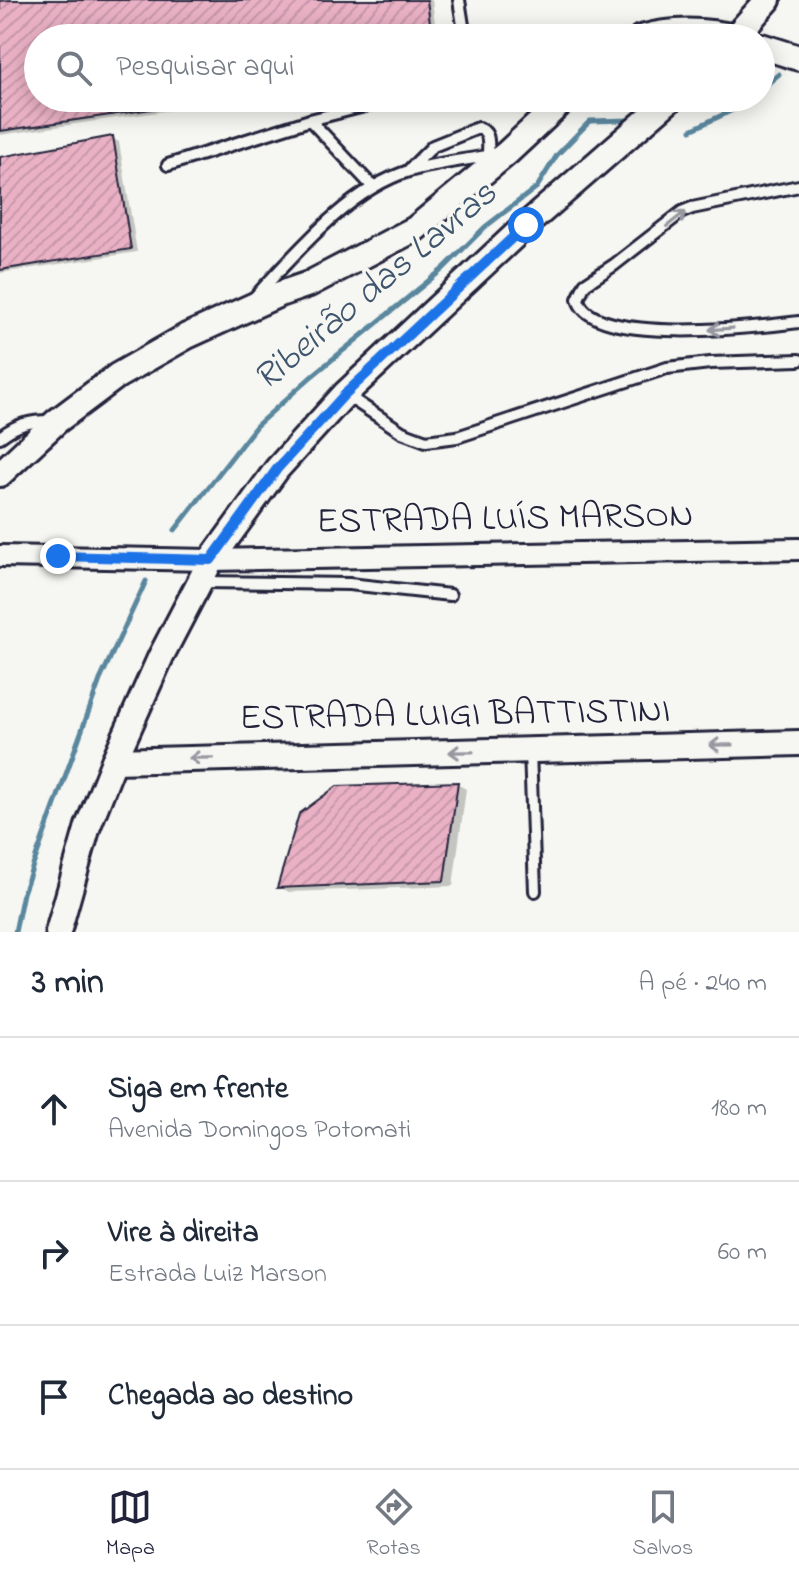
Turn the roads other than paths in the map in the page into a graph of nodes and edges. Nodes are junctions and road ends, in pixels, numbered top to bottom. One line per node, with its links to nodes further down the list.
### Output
1 (459, 0): 3 (lane)
2 (768, 0): 4 (street)
3 (463, 24)
4 (748, 24)
5 (775, 50): 6 (street)
6 (799, 58)
7 (341, 112): 10 (lane)
8 (549, 112): 11 (street)
9 (656, 112): 19 (street)
10 (310, 120): 12 (lane); 15 (lane)
11 (498, 155): 13 (lane); 13 (lane); 16 (street)
12 (168, 165)
13 (407, 172): 15 (lane)
14 (799, 186): 17 (lane, one-way to 14)
15 (373, 187): 16 (lane)
16 (238, 314): 20 (street)
17 (799, 322)
18 (799, 360): 19 (lane)
19 (345, 394): 25 (street)
20 (57, 421): 21 (lane); 22 (street)
21 (0, 437)
22 (0, 474)
23 (799, 549): 25 (street, ESTRADA LUÍS MARSON)
24 (0, 556): 25 (street, ESTRADA LUÍS MARSON)
25 (211, 560): 26 (street)
26 (199, 582): 27 (lane); 30 (street)
27 (450, 595)
28 (799, 743): 29 (street, ESTRADA LUIGI BATTISTINI, one-way to 29)
29 (530, 750): 30 (street, ESTRADA LUIGI BATTISTINI, one-way to 30); 31 (lane)
30 (114, 761): 32 (street)
31 (535, 891)
32 (58, 932)

